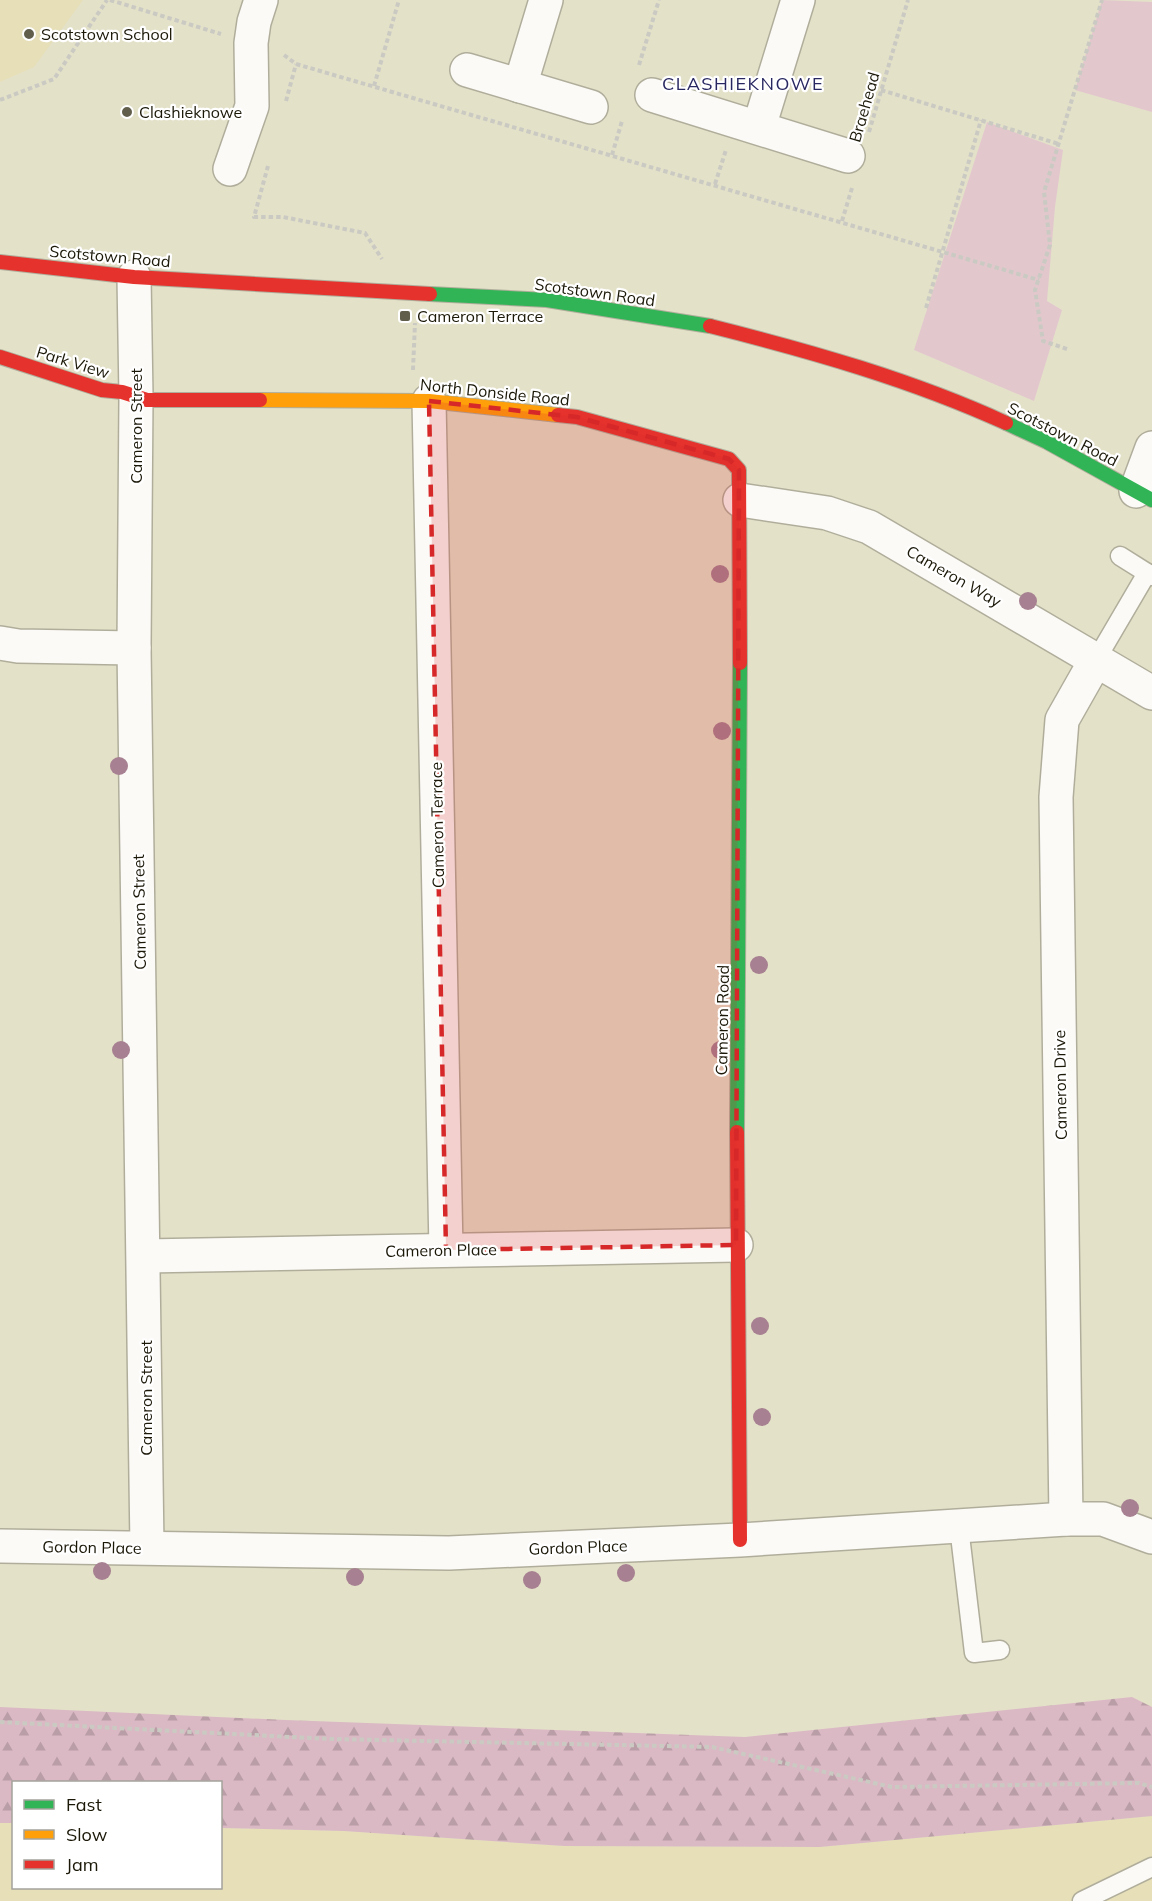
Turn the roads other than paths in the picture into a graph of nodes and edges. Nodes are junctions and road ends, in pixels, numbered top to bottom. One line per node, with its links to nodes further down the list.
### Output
1 (261, 0): 10 (street)
2 (546, 0): 5 (street)
3 (798, 0): 8 (street)
4 (467, 70): 5 (street)
5 (520, 86): 7 (street)
6 (652, 95): 8 (street)
7 (591, 107)
8 (759, 127): 9 (street)
9 (856, 159)
10 (230, 169)
11 (0, 262): 12 (street, Scotstown Road)
12 (134, 277): 14 (street, Cameron Street); 17 (street, Scotstown Road)
13 (0, 357): 14 (street, Park View)
14 (136, 397): 15 (street, North Donside Road); 22 (street, Cameron Street)
15 (421, 401): 18 (street, North Donside Road); 26 (street, Cameron Terrace)
16 (1152, 448): 17 (street)
17 (1144, 495)
18 (740, 501): 23 (street, Cameron Way); 25 (street, Cameron Road)
19 (1120, 556): 20 (lane)
20 (1149, 575): 23 (lane)
21 (0, 643): 22 (street)
22 (134, 648): 27 (street, Cameron Street)
23 (1096, 660): 24 (street, Cameron Way); 28 (street, Cameron Drive)
24 (1152, 693)
25 (736, 1245): 26 (street, Cameron Place); 31 (street, Cameron Road)
26 (446, 1250): 27 (street, Cameron Place)
27 (145, 1256): 33 (street, Cameron Street)
28 (1066, 1519): 29 (street, Gordon Place); 30 (street, Gordon Place)
29 (959, 1527): 31 (street, Gordon Place); 34 (lane)
30 (1152, 1538)
31 (740, 1540): 33 (street, Gordon Place)
32 (0, 1546): 33 (street, Gordon Place)
33 (147, 1548)
34 (1000, 1650)
35 (1152, 1867): 36 (lane)
36 (1082, 1901)

